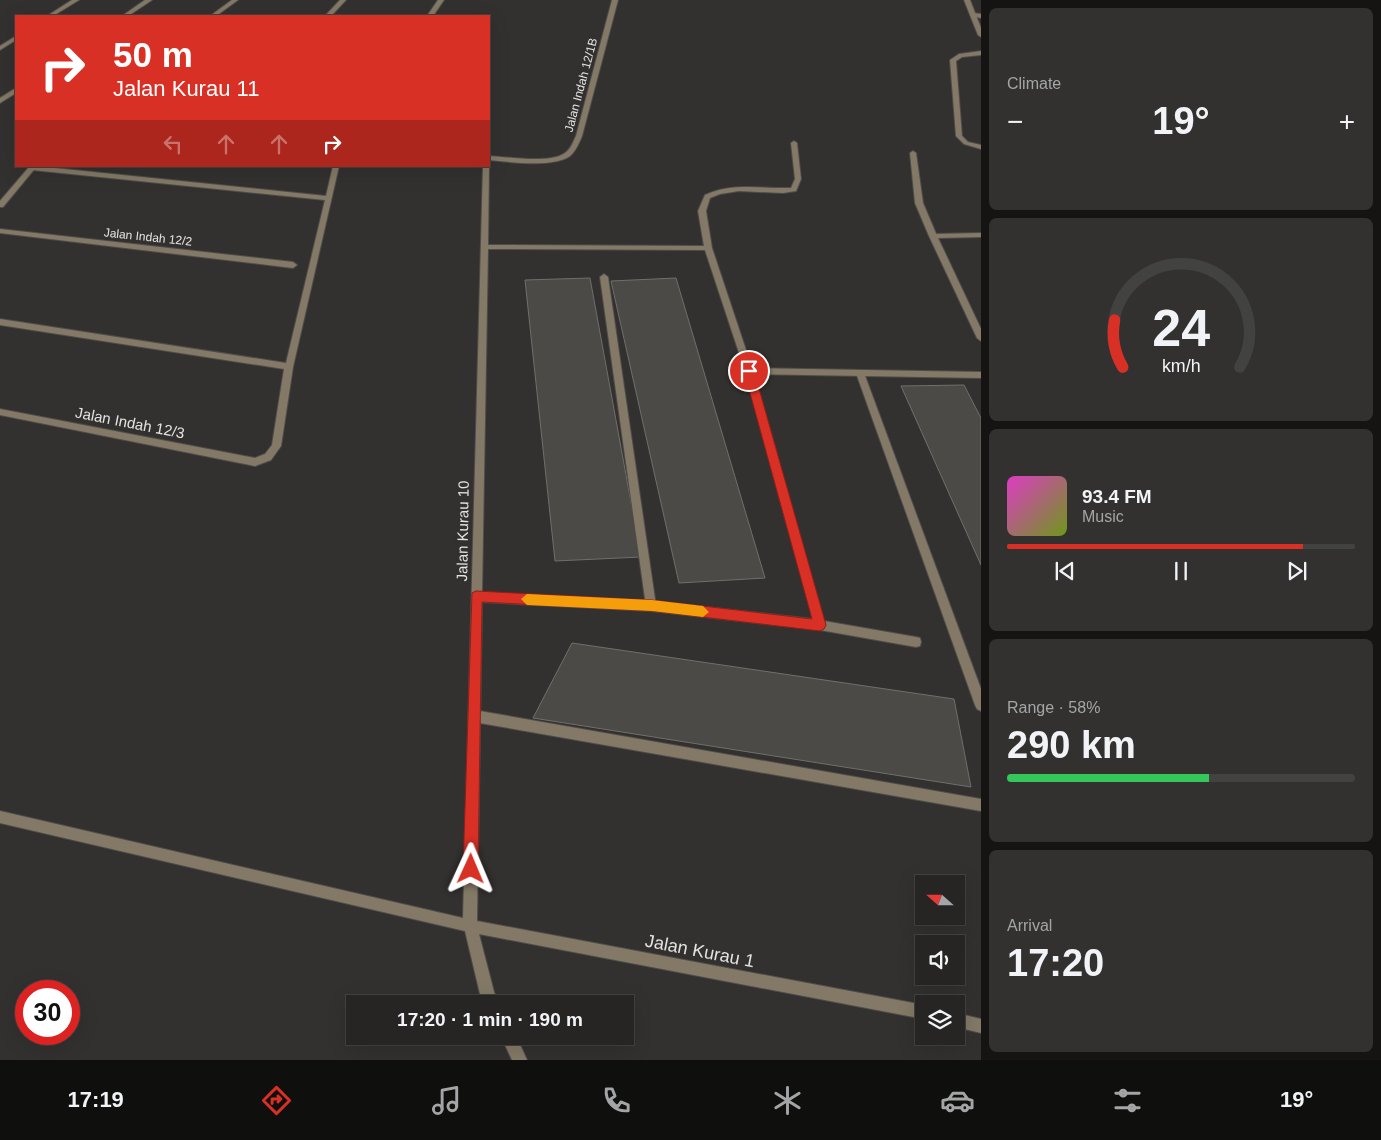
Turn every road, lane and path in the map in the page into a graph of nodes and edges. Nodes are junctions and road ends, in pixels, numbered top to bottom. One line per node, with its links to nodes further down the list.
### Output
1 (76, 0): 8 (street)
2 (149, 0): 9 (street)
3 (235, 0): 10 (street)
4 (343, 0): 11 (street)
5 (441, 0): 12 (street)
6 (615, 0): 26 (street, Jalan Indah 12/1B)
7 (966, 0): 13 (street)
8 (52, 15)
9 (126, 15)
10 (214, 15)
11 (329, 15)
12 (431, 15)
13 (973, 15): 14 (street); 15 (street)
14 (981, 16)
15 (981, 36)
16 (15, 38): 17 (street)
17 (3, 44): 18 (street)
18 (0, 48)
19 (981, 53): 24 (street)
20 (0, 90): 21 (street)
21 (15, 91): 22 (street)
22 (0, 101)
23 (794, 143): 36 (street)
24 (981, 148)
25 (913, 153): 34 (street)
26 (490, 158)
27 (33, 167): 30 (street); 31 (street)
28 (336, 167): 30 (street)
29 (486, 167): 35 (street, Jalan Kurau 10)
30 (328, 198): 41 (street)
31 (0, 204)
32 (0, 232): 37 (street, Jalan Indah 12/2)
33 (981, 235): 34 (street)
34 (933, 236): 40 (street)
35 (485, 247): 36 (street); 46 (street, Jalan Kurau 10)
36 (708, 248): 42 (street)
37 (293, 265)
38 (604, 277): 47 (street)
39 (0, 322): 41 (street)
40 (981, 338)
41 (289, 367): 45 (street, Jalan Indah 12/3)
42 (749, 371): 43 (street); 48 (street)
43 (860, 373): 44 (street); 50 (street)
44 (981, 375)
45 (0, 412)
46 (476, 597): 47 (street); 51 (street, Jalan Kurau 10)
47 (652, 606): 48 (street)
48 (820, 625): 49 (street)
49 (916, 642)
50 (981, 705)
51 (474, 716): 52 (street); 54 (street, Jalan Kurau 10)
52 (981, 805)
53 (0, 817): 54 (street, Jalan Kurau 1)
54 (470, 926): 55 (street, Jalan Kurau 10); 56 (street, Jalan Kurau 1)
55 (488, 995)
56 (915, 1010)
57 (965, 1022): 58 (street)
58 (981, 1026)
59 (512, 1045): 60 (street)
60 (520, 1060)

